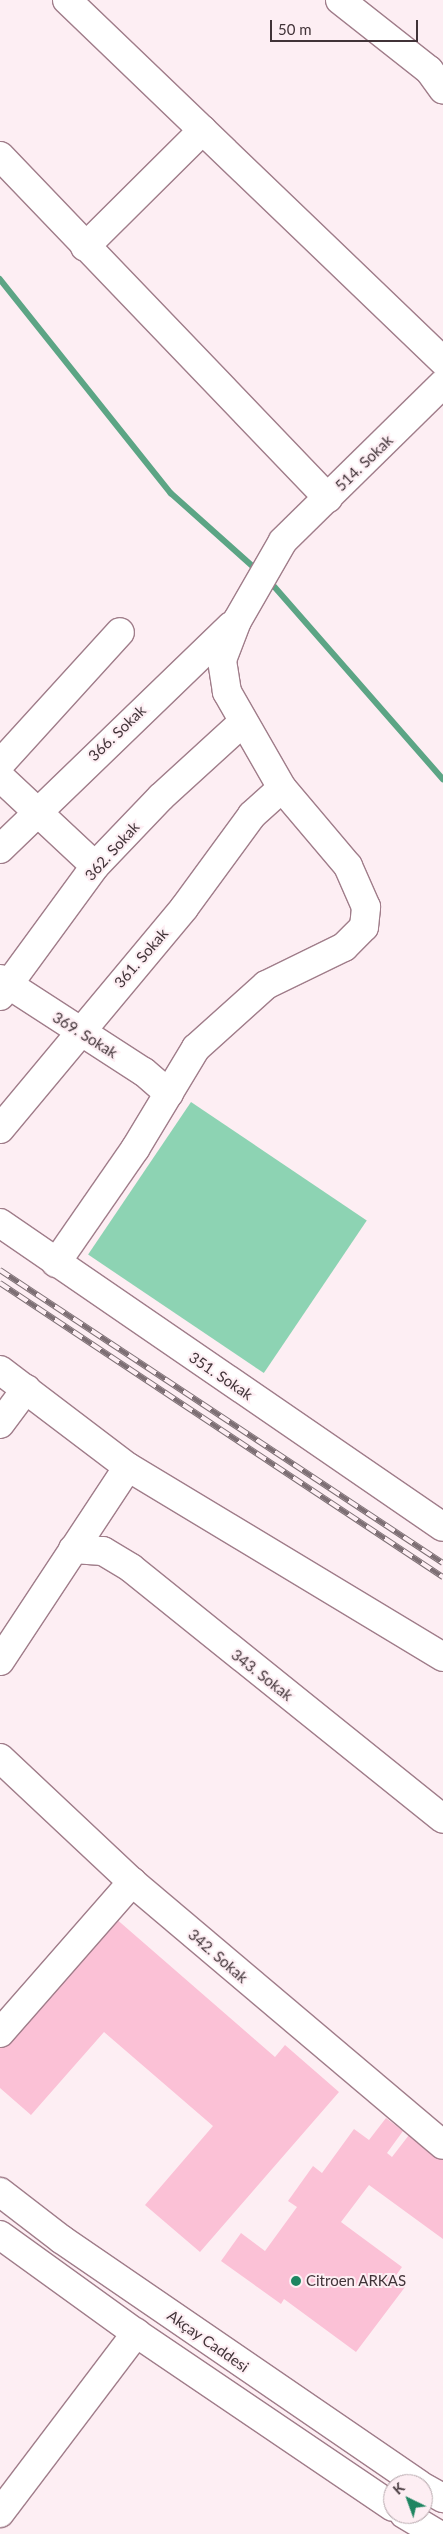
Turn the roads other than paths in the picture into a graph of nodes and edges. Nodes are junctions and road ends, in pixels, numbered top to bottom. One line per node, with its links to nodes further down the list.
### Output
1 (67, 0): 4 (main road)
2 (340, 0): 3 (main road)
3 (443, 89)
4 (203, 130): 6 (main road); 7 (main road)
5 (0, 156): 6 (main road)
6 (85, 247): 9 (main road)
7 (443, 361)
8 (443, 384): 9 (main road, 514. Sokak)
9 (328, 498): 10 (main road, 514. Sokak)
10 (237, 621): 12 (main road); 16 (main road, 366. Sokak)
11 (120, 632): 13 (main road)
12 (243, 722): 15 (main road); 18 (main road, 362. Sokak)
13 (0, 764)
14 (0, 776): 16 (main road)
15 (282, 788): 20 (main road, 361. Sokak); 21 (main road)
16 (34, 813): 17 (main road, 366. Sokak); 18 (main road)
17 (0, 849)
18 (95, 866): 19 (main road, 362. Sokak)
19 (3, 987): 20 (main road, 369. Sokak)
20 (78, 1032): 21 (main road, 369. Sokak); 22 (main road, 361. Sokak)
21 (169, 1094): 24 (main road)
22 (0, 1129)
23 (0, 1224): 24 (main road, 351. Sokak)
24 (56, 1263): 28 (main road, 351. Sokak)
25 (9, 1380): 26 (main road); 27 (main road)
26 (0, 1424)
27 (128, 1467): 29 (main road); 30 (main road)
28 (443, 1527)
29 (74, 1549): 31 (main road); 33 (main road, 343. Sokak)
30 (443, 1657)
31 (0, 1660)
32 (0, 1758): 34 (main road, 342. Sokak)
33 (443, 1819)
34 (132, 1882): 35 (main road); 36 (main road, 342. Sokak)
35 (0, 2033)
36 (443, 2144)
37 (0, 2177): 39 (main road)
38 (0, 2192): 39 (main road, Akçay Caddesi)
39 (41, 2225): 42 (main road, Akçay Caddesi)
40 (6, 2242): 41 (main road)
41 (136, 2333): 43 (main road); 44 (main road)
42 (404, 2474)
43 (383, 2500)
44 (0, 2514)
45 (420, 2524): 46 (main road)
46 (436, 2534)

